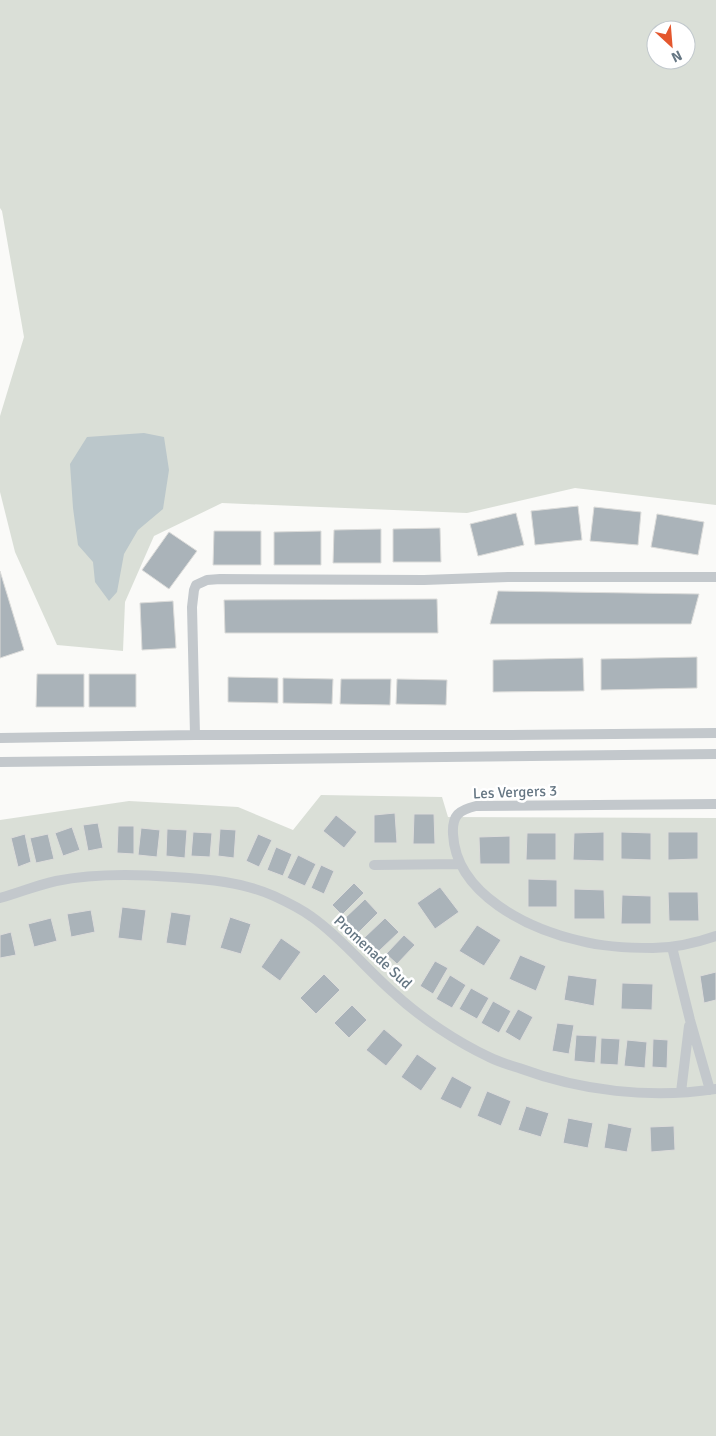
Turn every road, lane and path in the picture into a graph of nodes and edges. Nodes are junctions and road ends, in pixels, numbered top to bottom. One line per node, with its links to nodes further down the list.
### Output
1 (716, 577): 4 (street)
2 (716, 733): 4 (street)
3 (1, 735): 4 (street)
4 (195, 735)
5 (716, 754): 6 (street)
6 (0, 762)
7 (716, 804): 8 (street, Les Vergers 3)
8 (460, 864): 9 (street); 12 (street, Les Vergers 3)
9 (374, 865)
10 (0, 898): 15 (street, Promenade Sud)
11 (716, 936): 12 (street, Les Vergers 3)
12 (672, 947): 13 (street)
13 (690, 1020): 14 (street); 15 (street)
14 (713, 1090): 15 (street, Promenade Sud)
15 (681, 1092)

